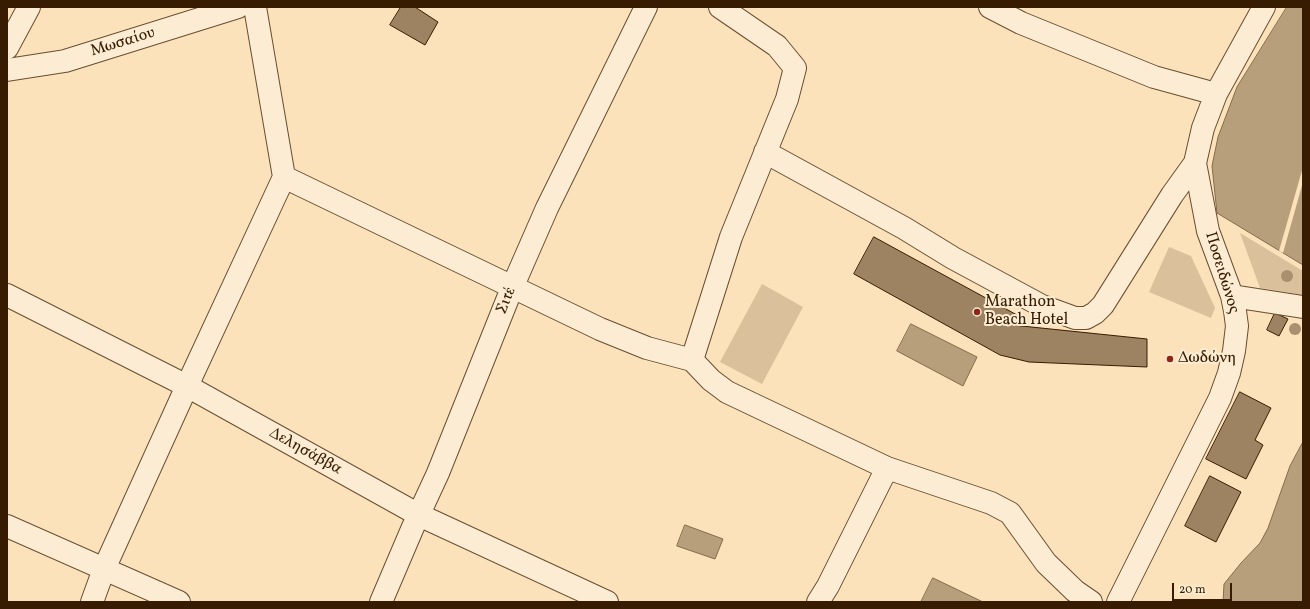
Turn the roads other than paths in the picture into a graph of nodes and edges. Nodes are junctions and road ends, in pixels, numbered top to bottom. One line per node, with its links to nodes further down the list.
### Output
1 (29, 7): 8 (street)
2 (238, 7): 9 (street, Μωσαίου)
3 (255, 7): 13 (street)
4 (646, 7): 14 (street, Σιτέ)
5 (720, 7): 11 (street)
6 (990, 7): 10 (street)
7 (1264, 7): 10 (street, Ποσειδώνος)
8 (7, 48)
9 (7, 70)
10 (1216, 94): 12 (street, Ποσειδώνος)
11 (765, 152): 12 (street); 18 (street)
12 (1196, 164): 16 (street, Ποσειδώνος)
13 (284, 177): 14 (street); 19 (street)
14 (512, 288): 18 (street); 21 (street, Σιτέ)
15 (7, 295): 19 (street, Δελησάββα)
16 (1232, 296): 17 (street); 30 (street, Ποσειδώνος)
17 (1303, 307)
18 (692, 360): 20 (street)
19 (187, 386): 21 (street, Δελησάββα); 23 (street)
20 (888, 468): 28 (street); 29 (street)
21 (419, 515): 26 (street, Σιτέ); 27 (street, Δελησάββα)
22 (7, 526): 23 (street)
23 (104, 569): 24 (street); 25 (street)
24 (92, 602)
25 (179, 602)
26 (381, 602)
27 (607, 602)
28 (818, 602)
29 (1091, 602)
30 (1118, 602)

